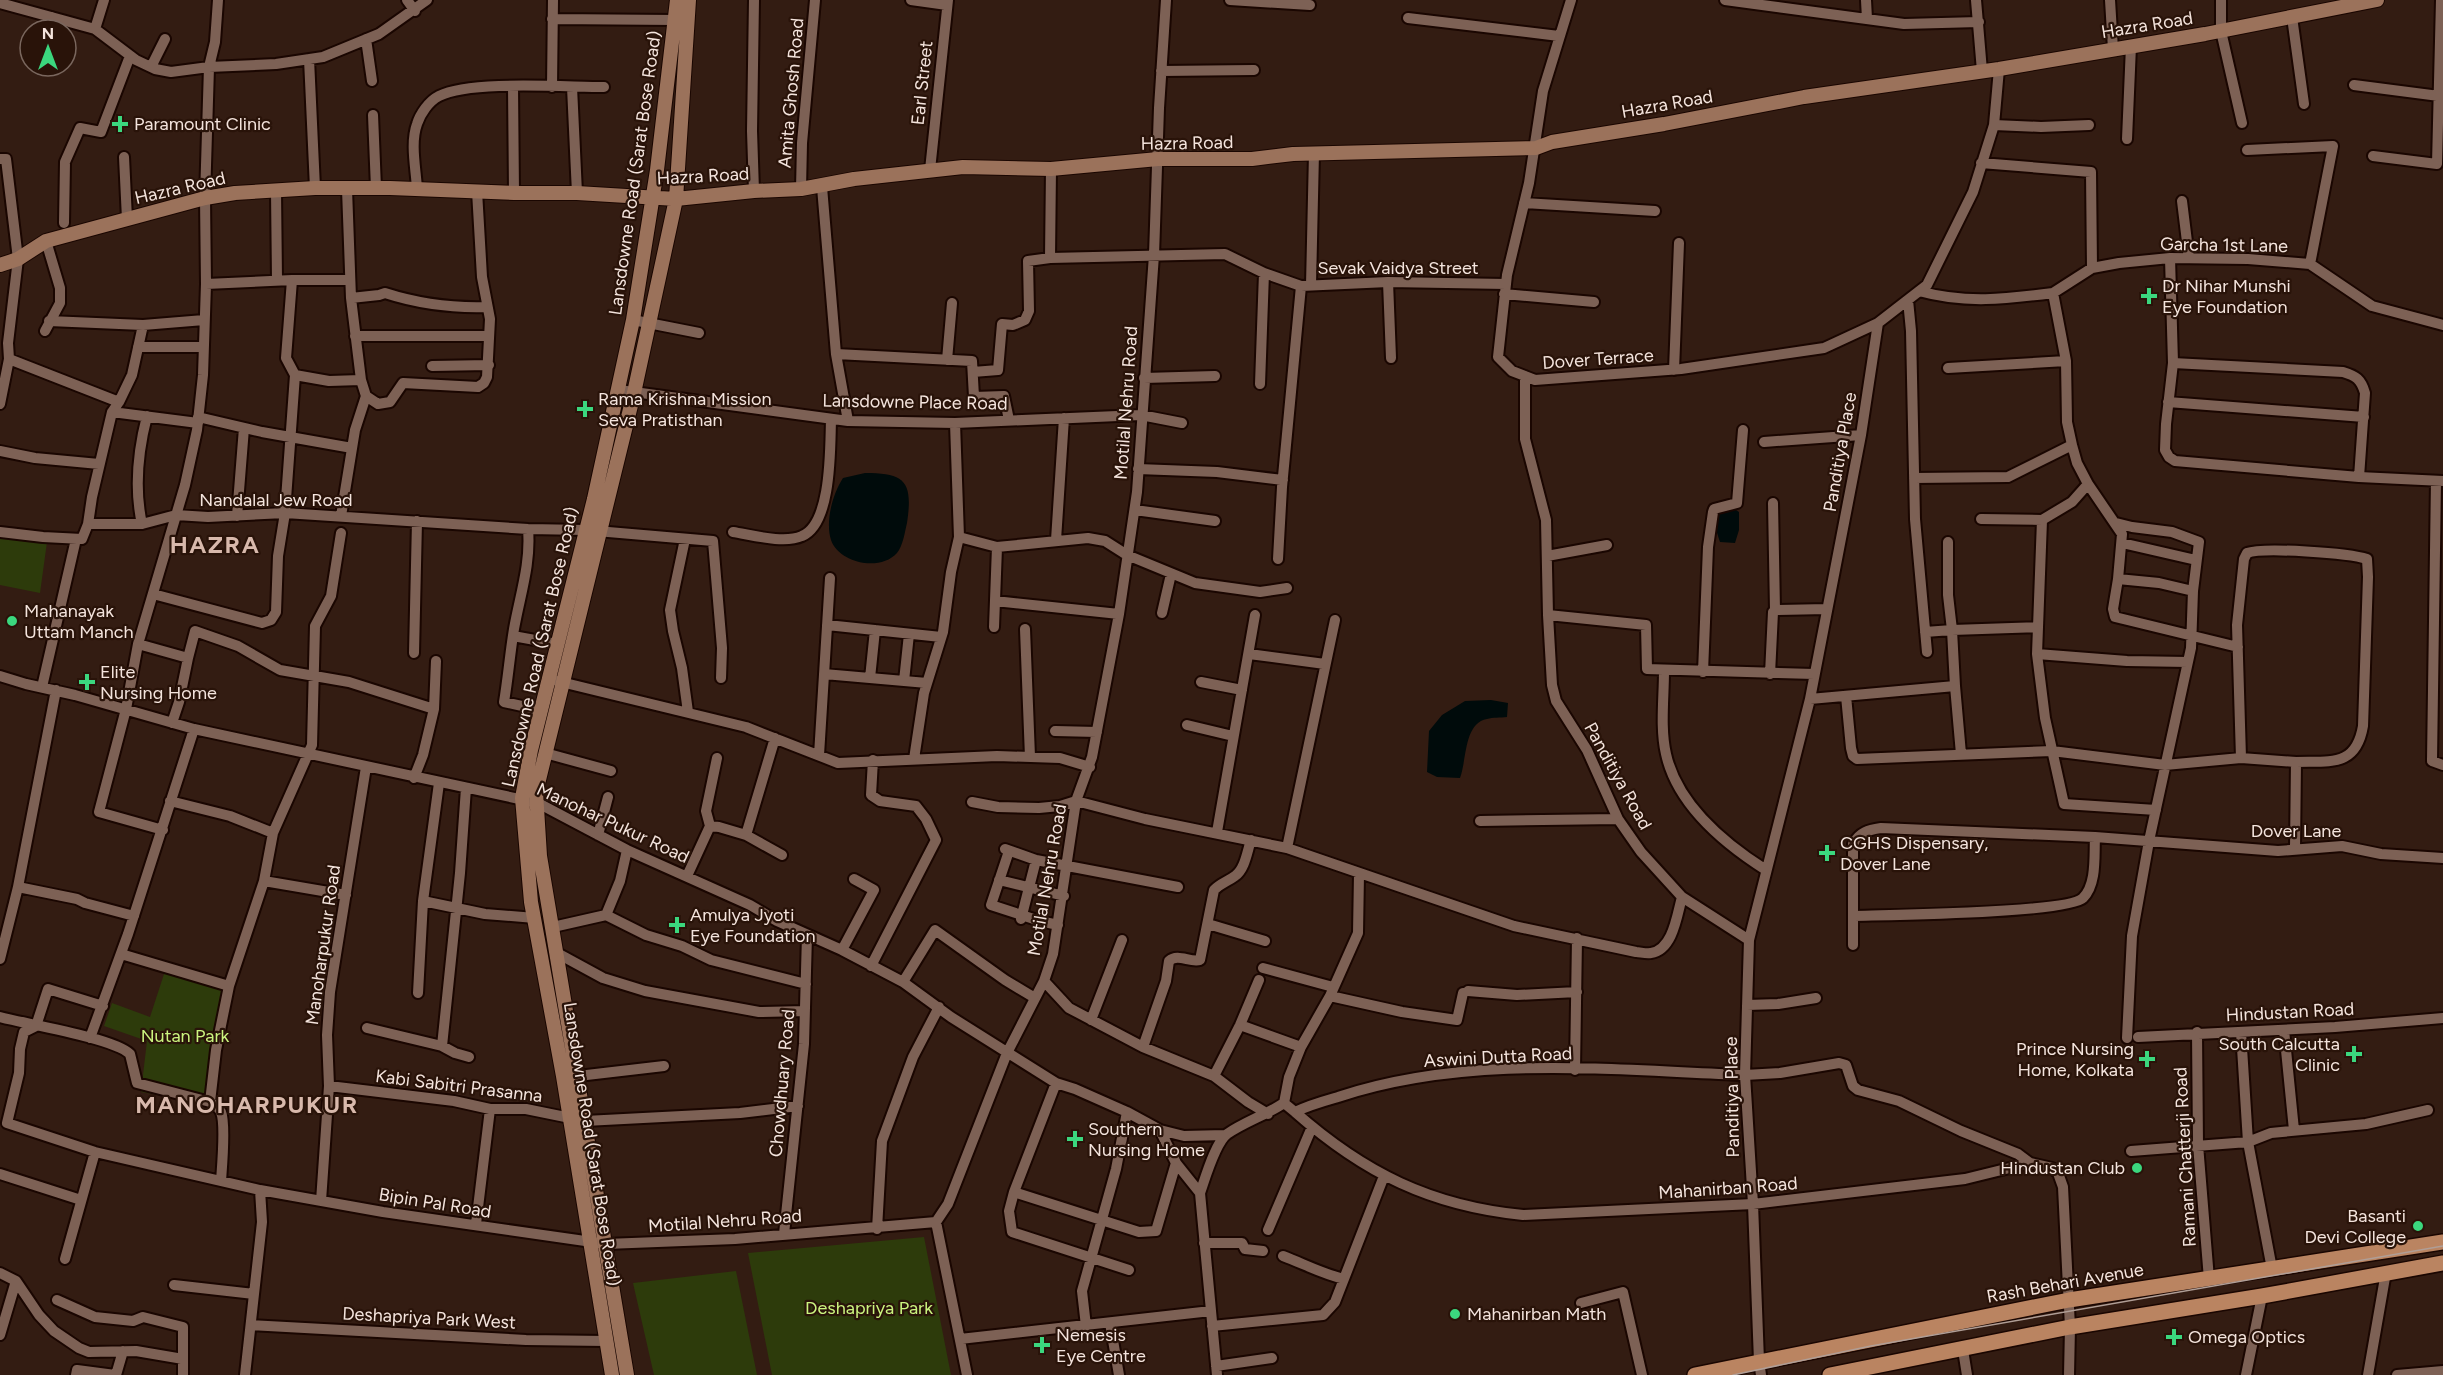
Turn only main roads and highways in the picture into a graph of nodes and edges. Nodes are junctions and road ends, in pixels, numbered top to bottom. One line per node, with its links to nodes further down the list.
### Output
1 (677, 0): 4 (main road, Lansdowne Road (Sarat Bose Road))
2 (689, 0): 5 (main road, Lansdowne Road (Sarat Bose Road))
3 (2377, 0): 5 (main road, Hazra Road)
4 (653, 198): 5 (main road, Hazra Road); 6 (main road, Hazra Road); 7 (main road, Lansdowne Road (Sarat Bose Road))
5 (676, 199): 7 (main road, Lansdowne Road (Sarat Bose Road))
6 (0, 265)
7 (555, 680): 11 (main road, Lansdowne Road (Sarat Bose Road)); 12 (main road, Lansdowne Road (Sarat Bose Road))
8 (2443, 1242): 10 (main road, Rash Behari Avenue)
9 (2443, 1263): 14 (main road)
10 (1760, 1368): 13 (main road, Rash Behari Avenue)
11 (612, 1375)
12 (627, 1375)
13 (1695, 1375)
14 (1830, 1375)

